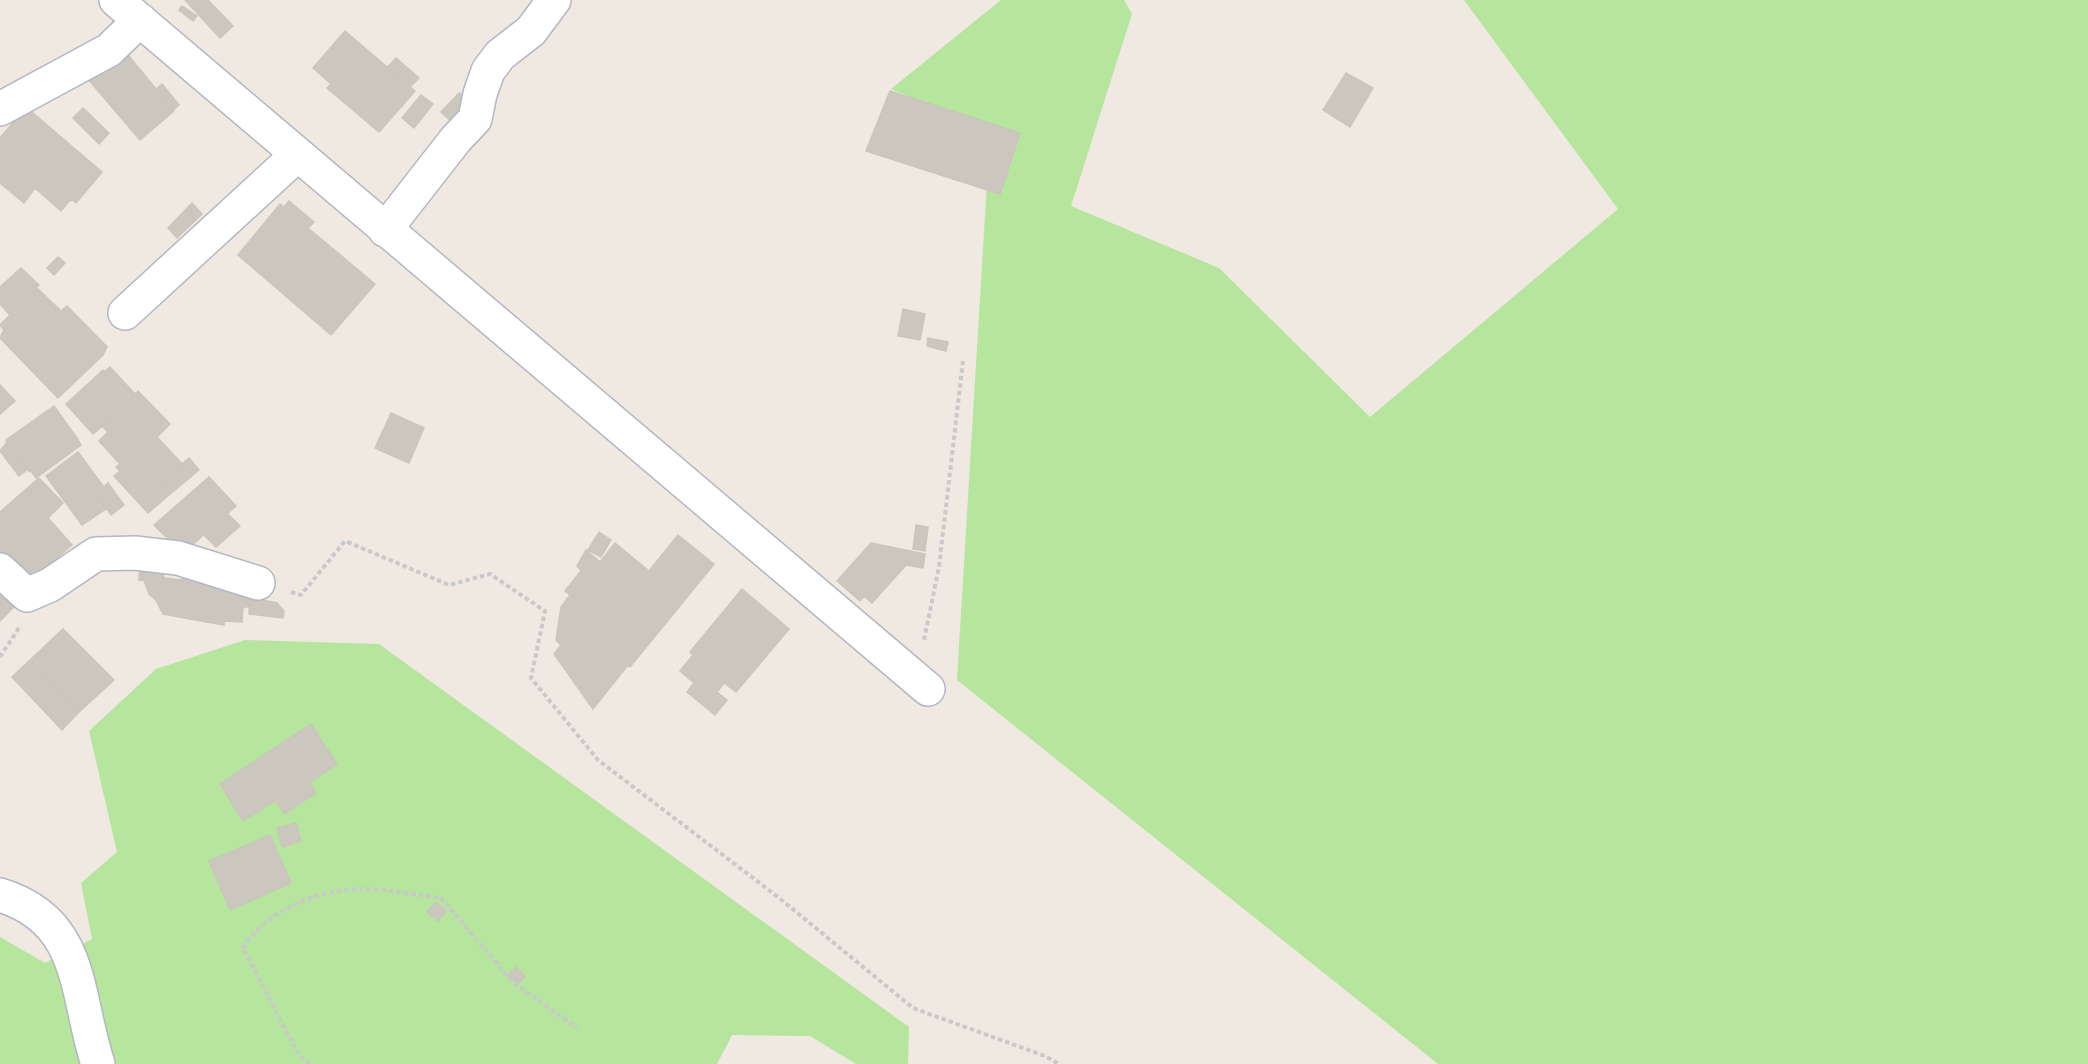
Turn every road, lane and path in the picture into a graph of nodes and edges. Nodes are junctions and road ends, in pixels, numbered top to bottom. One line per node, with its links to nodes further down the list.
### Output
1 (554, 0): 5 (street)
2 (128, 10): 3 (street); 4 (street)
3 (0, 109)
4 (297, 155): 5 (street); 6 (street)
5 (385, 230): 10 (street)
6 (125, 314)
7 (963, 362): 10 (path)
8 (0, 570): 9 (street)
9 (258, 583): 15 (path)
10 (922, 684)
11 (0, 895): 13 (street)
12 (577, 1028): 14 (path)
13 (98, 1064)
14 (310, 1064)
15 (1059, 1064)

